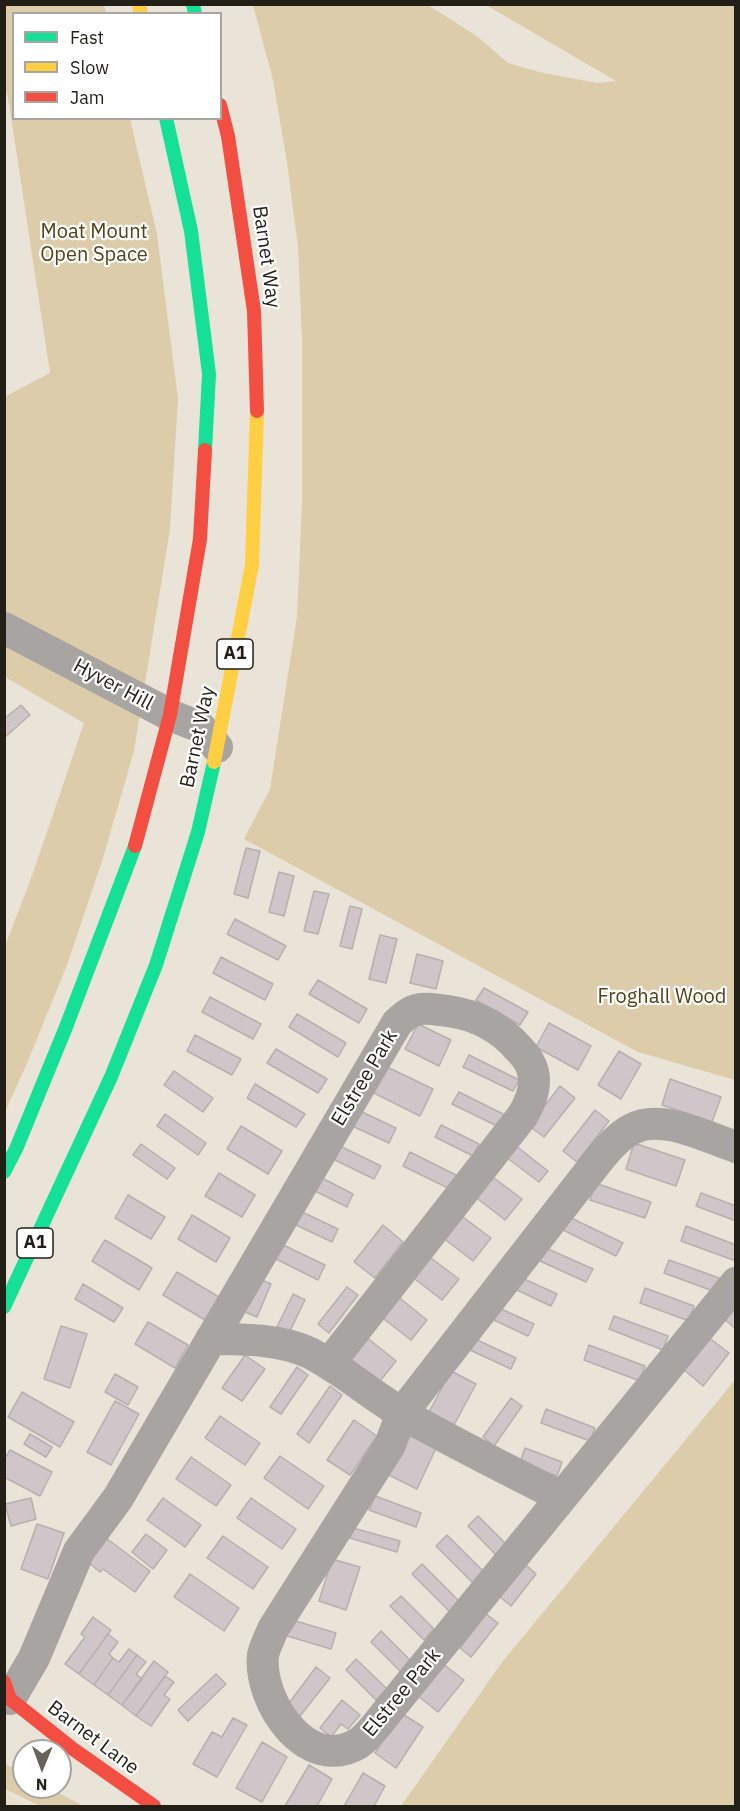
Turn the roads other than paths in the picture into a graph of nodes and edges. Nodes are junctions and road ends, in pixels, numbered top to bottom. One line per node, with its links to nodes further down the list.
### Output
1 (222, 113): 5 (main road, Barnet Way / A1)
2 (166, 120): 4 (main road, Barnet Way)
3 (4, 628): 4 (street, Hyver Hill)
4 (170, 715): 5 (street, Hyver Hill); 7 (main road, Barnet Way)
5 (217, 747): 9 (main road, Barnet Way / A1)
6 (735, 1147): 12 (street, Elstree Park)
7 (4, 1172)
8 (735, 1283): 13 (street, Elstree Park)
9 (4, 1307)
10 (211, 1339): 11 (street); 11 (street, Elstree Park); 14 (street, Elstree Park)
11 (329, 1364): 12 (street)
12 (402, 1413): 13 (street); 13 (street, Elstree Park)
13 (561, 1497)
14 (6, 1694): 15 (main road, Barnet Lane)
15 (154, 1806)

